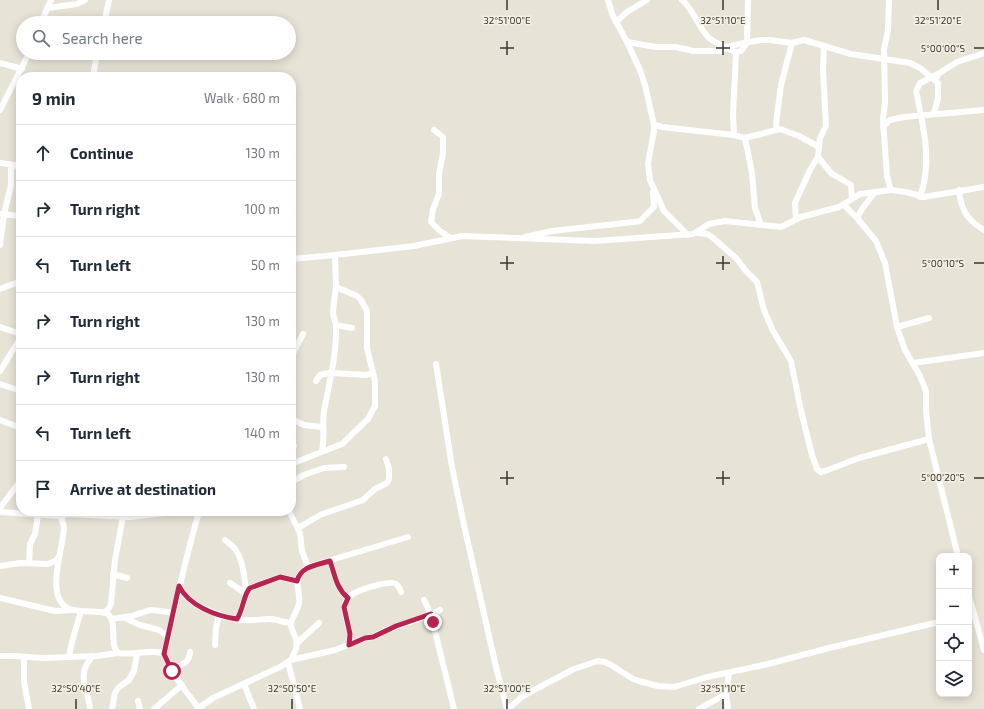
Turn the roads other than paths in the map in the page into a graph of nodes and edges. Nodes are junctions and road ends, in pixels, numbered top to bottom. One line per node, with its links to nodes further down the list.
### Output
1 (49, 0): 9 (street)
2 (85, 0): 9 (street)
3 (109, 0): 11 (street)
4 (608, 0): 12 (street)
5 (648, 0): 12 (street)
6 (682, 0): 17 (street)
7 (748, 0): 14 (street)
8 (889, 0): 22 (street)
9 (47, 8): 10 (street)
10 (44, 16)
11 (106, 16)
12 (616, 22): 13 (street)
13 (627, 42): 17 (street); 37 (street)
14 (747, 43): 15 (street); 17 (street); 19 (street)
15 (792, 43): 16 (street); 39 (street)
16 (824, 46): 18 (street); 21 (street)
17 (726, 48): 19 (street)
18 (835, 50): 21 (street); 22 (street)
19 (736, 53): 41 (street)
20 (984, 53): 29 (street)
21 (824, 55): 43 (street)
22 (884, 58): 30 (street); 38 (street)
23 (25, 60): 26 (street)
24 (96, 60): 28 (street)
25 (0, 63): 26 (street)
26 (22, 69): 27 (street)
27 (20, 72)
28 (94, 72)
29 (938, 74): 30 (street); 32 (street)
30 (930, 77): 32 (street); 36 (street)
31 (16, 80): 33 (street)
32 (936, 81): 35 (street)
33 (0, 110)
34 (984, 110): 35 (street)
35 (934, 113): 36 (street)
36 (921, 116): 38 (street); 49 (street)
37 (654, 125): 41 (street); 51 (street)
38 (883, 127): 48 (street)
39 (777, 129): 42 (street); 43 (street)
40 (434, 130): 68 (street)
41 (734, 135): 42 (street)
42 (745, 138): 64 (street)
43 (819, 147): 44 (street)
44 (818, 157): 58 (street); 63 (street)
45 (0, 163): 46 (street)
46 (16, 165)
47 (16, 166): 60 (street)
48 (888, 181): 52 (street); 54 (street)
49 (924, 185): 56 (street); 57 (street)
50 (984, 187): 53 (street)
51 (653, 188): 67 (street); 69 (street)
52 (891, 190): 54 (street); 57 (street)
53 (959, 190): 56 (street); 65 (street)
54 (883, 191): 55 (street)
55 (875, 192): 58 (street); 62 (street)
56 (936, 195): 57 (street)
57 (920, 196)
58 (852, 199): 59 (street)
59 (844, 205): 62 (street); 63 (street)
60 (2, 214): 61 (street); 70 (street)
61 (16, 215)
62 (857, 218): 79 (street)
63 (796, 219): 64 (street)
64 (761, 225): 66 (street)
65 (984, 230)
66 (696, 233): 67 (street); 99 (street)
67 (688, 235): 69 (street)
68 (452, 238): 69 (street); 71 (street)
69 (517, 239)
70 (0, 245)
71 (335, 256): 72 (street); 74 (street)
72 (296, 259)
73 (16, 283): 75 (street)
74 (336, 287): 77 (street); 91 (street)
75 (0, 289)
76 (929, 318): 79 (street)
77 (336, 325): 80 (street); 90 (street)
78 (0, 327): 81 (street)
79 (897, 327): 87 (street)
80 (352, 328)
81 (16, 333)
82 (303, 334): 84 (street)
83 (16, 342): 86 (street)
84 (296, 347)
85 (984, 353): 87 (street)
86 (2, 362): 89 (street)
87 (913, 363): 99 (street)
88 (436, 364): 177 (street)
89 (0, 371)
90 (332, 373): 91 (street); 92 (street); 98 (street)
91 (374, 373): 100 (street)
92 (316, 381)
93 (0, 384): 94 (street)
94 (16, 389)
95 (296, 421): 98 (street)
96 (2, 423): 97 (street)
97 (16, 427)
98 (322, 428): 100 (street)
99 (929, 440): 117 (street)
100 (322, 451): 102 (street)
101 (386, 459): 114 (street)
102 (296, 462)
103 (344, 467): 104 (street)
104 (296, 479)
105 (16, 487): 106 (street)
106 (0, 508)
107 (0, 512): 108 (street)
108 (16, 513)
109 (40, 516): 120 (street)
110 (63, 516): 118 (street)
111 (124, 516): 123 (street)
112 (199, 516): 127 (street)
113 (291, 516): 114 (street)
114 (298, 528): 122 (street)
115 (408, 537): 119 (street)
116 (225, 540): 129 (street)
117 (957, 553)
118 (59, 557): 120 (street); 133 (street)
119 (330, 561): 122 (street); 131 (street)
120 (29, 563): 121 (street)
121 (0, 566)
122 (308, 567): 125 (street)
123 (113, 574): 124 (street); 135 (street)
124 (127, 578)
125 (297, 581): 129 (street); 143 (street)
126 (230, 583): 129 (street)
127 (179, 586): 136 (street); 137 (street)
128 (402, 592): 131 (street)
129 (246, 593): 142 (street)
130 (0, 598): 133 (street)
131 (348, 598): 149 (street)
132 (424, 600): 138 (street)
133 (78, 610): 135 (street); 158 (street)
134 (440, 610): 138 (street)
135 (104, 612): 141 (street)
136 (173, 614): 139 (street); 146 (street)
137 (219, 614): 142 (street); 148 (street)
138 (430, 615): 149 (street); 176 (street)
139 (125, 618): 141 (street); 146 (street)
140 (972, 618): 150 (street)
141 (112, 619): 152 (street)
142 (237, 619): 143 (street)
143 (291, 623): 147 (street)
144 (319, 623): 147 (street)
145 (936, 623): 163 (street)
146 (168, 637): 154 (street)
147 (297, 643): 160 (street)
148 (215, 645)
149 (349, 645): 160 (street)
150 (984, 650)
151 (190, 652): 162 (street)
152 (118, 653): 153 (street); 156 (street)
153 (137, 654): 154 (street); 170 (street)
154 (164, 654): 162 (street)
155 (0, 656): 157 (street)
156 (93, 656): 159 (street); 161 (street)
157 (24, 657): 158 (street); 168 (street)
158 (69, 657): 159 (street)
159 (77, 657): 161 (street)
160 (290, 661): 164 (street); 175 (street)
161 (86, 666): 169 (street)
162 (171, 669): 165 (street)
163 (729, 673): 166 (street); 177 (street)
164 (244, 684): 173 (street); 174 (street)
165 (182, 685): 172 (street); 173 (street)
166 (726, 694): 178 (street); 179 (street)
167 (138, 701): 171 (street)
168 (28, 709)
169 (90, 709)
170 (112, 709)
171 (140, 709)
172 (154, 709)
173 (198, 709)
174 (254, 709)
175 (300, 709)
176 (454, 709)
177 (507, 709)
178 (698, 709)
179 (728, 709)

